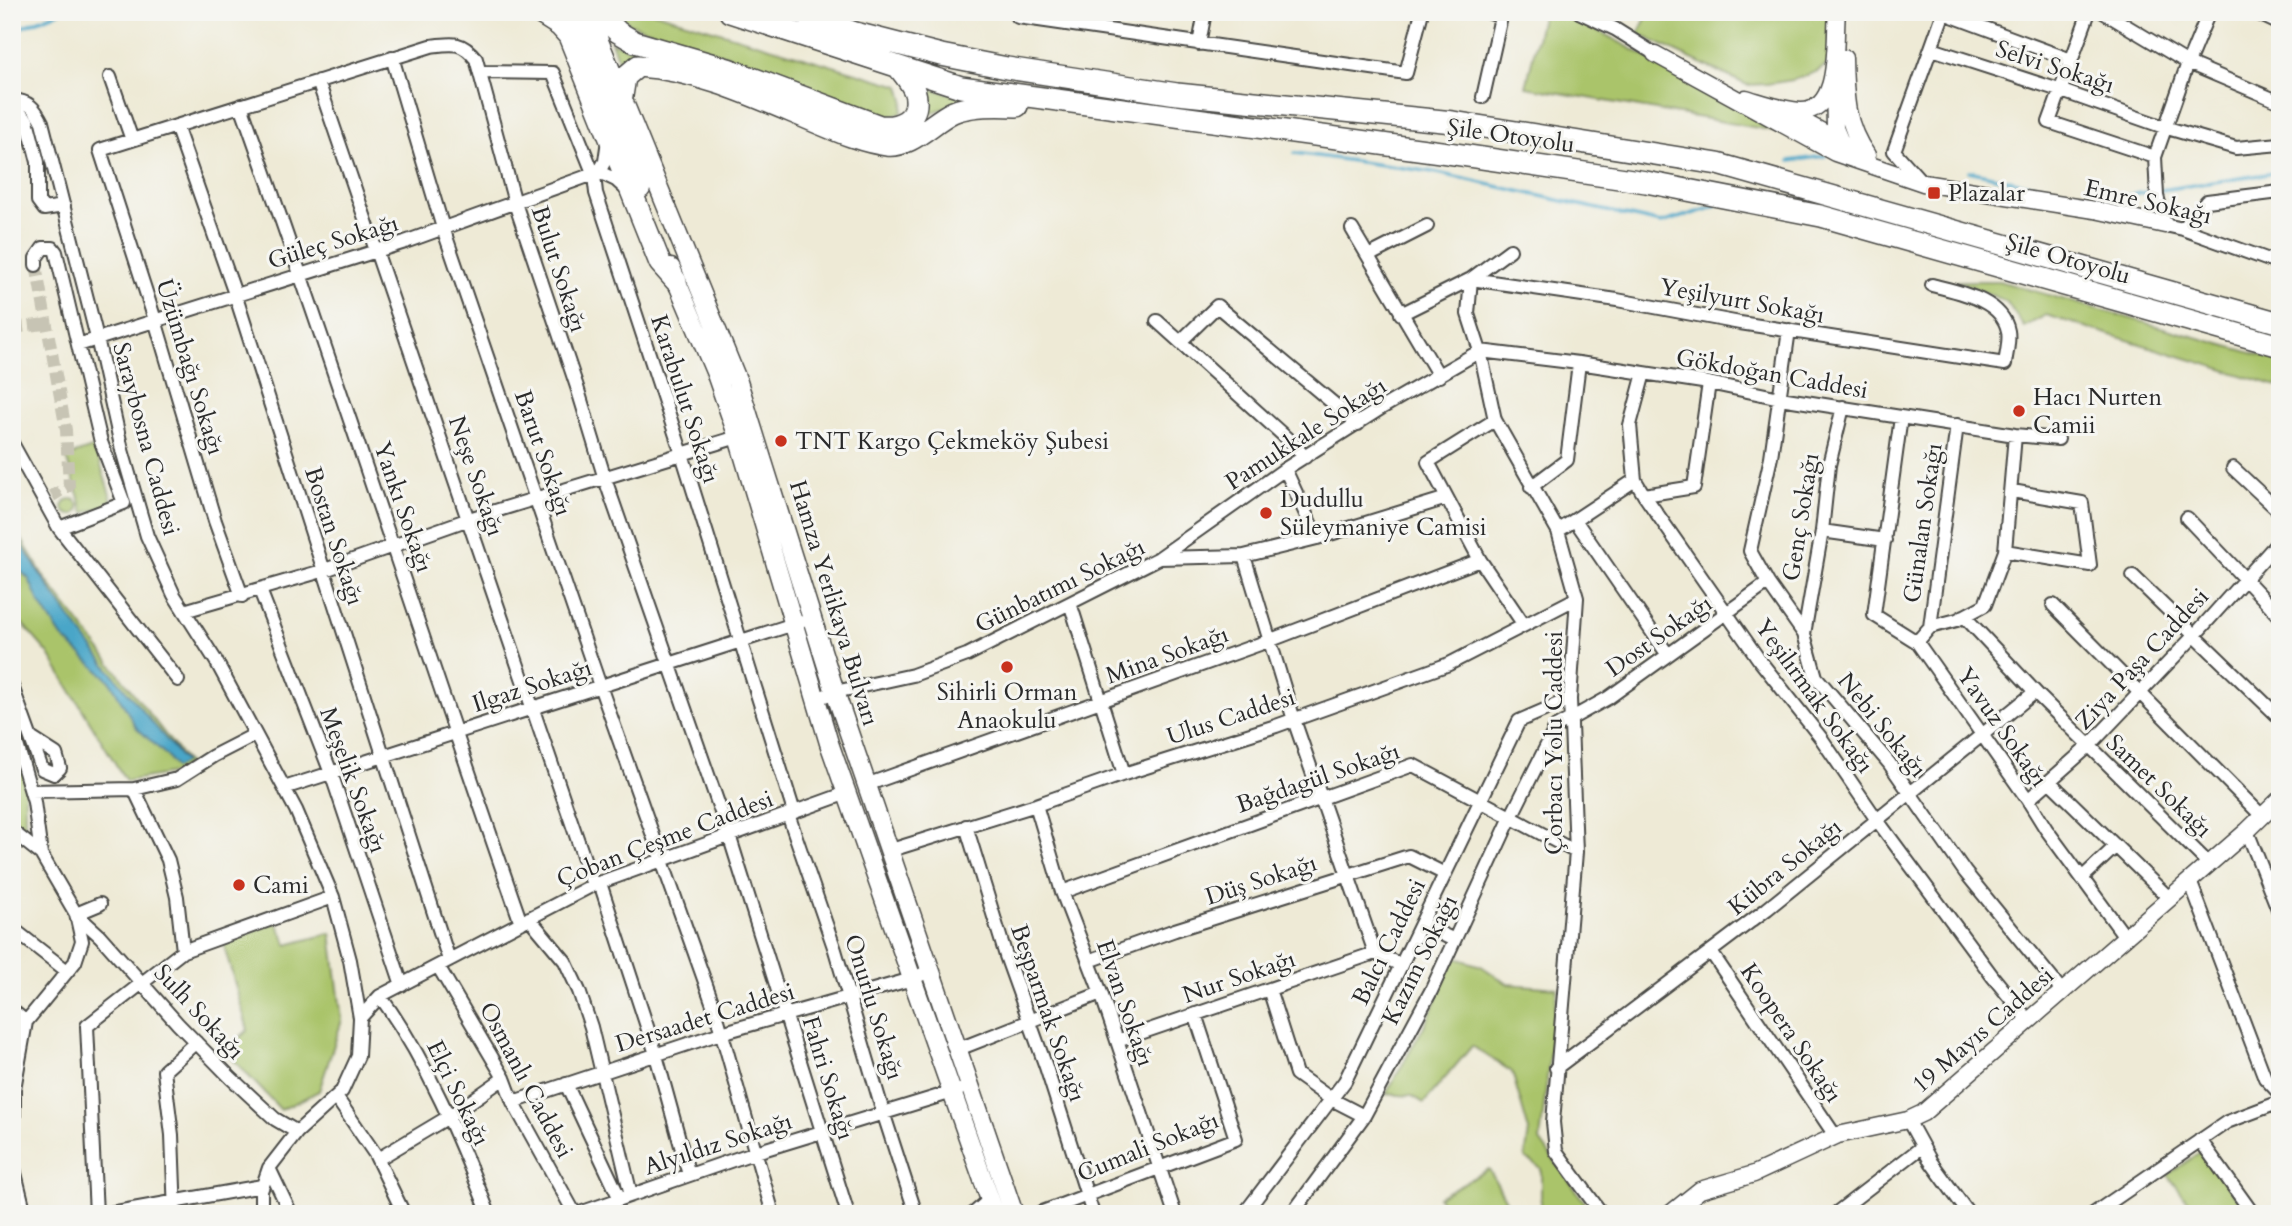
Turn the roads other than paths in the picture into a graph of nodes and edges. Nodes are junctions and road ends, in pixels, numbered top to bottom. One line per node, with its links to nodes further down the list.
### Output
1 (538, 12): 44 (highway)
2 (575, 12): 69 (main road, Hamza Yerlikaya Bulvarı)
3 (593, 12): 33 (main road, Hamza Yerlikaya Bulvarı)
4 (599, 12): 27 (highway)
5 (730, 12): 27 (highway, Şile Otoyolu)
6 (799, 12): 23 (highway, Şile Otoyolu)
7 (841, 12): 23 (highway)
8 (1018, 12): 20 (street)
9 (1205, 12): 20 (street)
10 (1422, 12): 20 (street)
11 (1488, 12): 34 (street)
12 (1579, 12): 22 (street)
13 (1838, 12): 29 (street); 41 (street)
14 (1944, 12): 21 (street); 25 (street)
15 (2089, 12): 25 (street)
16 (2103, 12): 26 (street)
17 (2209, 12): 26 (street)
18 (2255, 12): 19 (street)
19 (2280, 24)
20 (1199, 44)
21 (1932, 49): 32 (street, Selvi Sokağı); 52 (street)
22 (1655, 54): 40 (street)
23 (940, 55): 75 (highway, Şile Otoyolu)
24 (392, 57): 28 (street, Bulut Sokağı); 31 (street, Bulut Sokağı); 59 (street, Barut Sokağı)
25 (2071, 60): 32 (street)
26 (2188, 62): 36 (street); 43 (street)
27 (899, 68): 38 (highway, Şile Otoyolu)
28 (480, 72): 51 (street, Karabulut Sokağı); 55 (street, Bulut Sokağı)
29 (1834, 76): 40 (street); 46 (street)
30 (110, 77): 45 (street)
31 (318, 81): 37 (street, Bulut Sokağı); 63 (street, Neşe Sokağı)
32 (2059, 90): 43 (street, Selvi Sokağı); 50 (street)
33 (622, 96): 38 (highway); 92 (main road, Hamza Yerlikaya Bulvarı)
34 (1483, 97)
35 (12, 100): 56 (street, Saraybosna Caddesi)
36 (2280, 102)
37 (241, 105): 42 (street, Bulut Sokağı); 67 (street, Yankı Sokağı)
38 (1114, 109): 80 (highway, Şile Otoyolu)
39 (12, 113): 56 (street)
40 (1776, 114): 46 (street)
41 (1848, 115): 46 (street); 49 (street)
42 (176, 126): 45 (street, Bulut Sokağı); 71 (street, Bostan Sokağı)
43 (2164, 127): 47 (street, Selvi Sokağı); 50 (street)
44 (608, 133): 51 (street); 54 (highway)
45 (132, 140): 48 (street, Bulut Sokağı)
46 (1837, 144): 49 (street); 52 (street)
47 (2280, 144)
48 (100, 150): 73 (street, Üzümbağı Sokağı)
49 (1867, 155): 52 (street)
50 (2155, 158): 57 (street)
51 (596, 173): 54 (street); 55 (street, Güleç Sokağı); 96 (street, Karabulut Sokağı)
52 (1923, 183): 57 (street, Emre Sokağı)
53 (2280, 192): 61 (street)
54 (635, 201): 69 (highway)
55 (515, 203): 59 (street, Güleç Sokağı); 100 (street, Bulut Sokağı)
56 (64, 206): 77 (street, Saraybosna Caddesi)
57 (2165, 225): 61 (street, Emre Sokağı)
58 (1427, 226): 64 (street)
59 (443, 228): 63 (street, Güleç Sokağı); 106 (street, Barut Sokağı)
60 (1352, 229): 64 (street)
61 (2183, 229): 65 (street, Emre Sokağı)
62 (1510, 250): 68 (street)
63 (376, 251): 67 (street, Güleç Sokağı); 109 (street, Neşe Sokağı)
64 (1368, 256): 72 (street)
65 (2280, 264)
66 (36, 265): 79 (street)
67 (301, 274): 71 (street, Güleç Sokağı); 117 (street, Yankı Sokağı)
68 (1471, 279): 72 (street); 76 (street, Yeşilyurt Sokağı); 81 (street, Çorbacı Yolu Caddesi)
69 (676, 281): 92 (main road, Hamza Yerlikaya Bulvarı)
70 (1932, 285): 76 (street, Yeşilyurt Sokağı)
71 (235, 294): 73 (street, Güleç Sokağı); 122 (street, Bostan Sokağı)
72 (1401, 314): 84 (street)
73 (155, 320): 77 (street, Güleç Sokağı); 128 (street, Üzümbağı Sokağı)
74 (1157, 321): 78 (street)
75 (2280, 323)
76 (1789, 330): 86 (street, Nebi Sokağı)
77 (97, 338): 79 (street, Güleç Sokağı); 132 (street, Saraybosna Caddesi)
78 (1180, 342): 90 (street); 97 (street)
79 (78, 345): 111 (street)
80 (2280, 346)
81 (1480, 351): 82 (street, Gökdoğan Caddesi); 84 (street, Pamukkale Sokağı); 89 (street, Çorbacı Yolu Caddesi)
82 (1580, 363): 83 (street, Gökdoğan Caddesi); 102 (street)
83 (1644, 373): 85 (street, Gökdoğan Caddesi); 101 (street, Yeşilırmak Sokağı)
84 (1439, 376): 90 (street, Pamukkale Sokağı)
85 (1709, 383): 86 (street, Gökdoğan Caddesi); 104 (street)
86 (1780, 398): 87 (street, Gökdoğan Caddesi); 125 (street, Nebi Sokağı)
87 (1843, 407): 88 (street, Gökdoğan Caddesi); 113 (street, Genç Sokağı)
88 (1901, 417): 91 (street, Gökdoğan Caddesi); 115 (street, Yavuz Sokağı)
89 (1495, 420): 102 (street, Çorbacı Yolu Caddesi); 105 (street)
90 (1358, 424): 97 (street, Pamukkale Sokağı)
91 (1957, 425): 93 (street, Gökdoğan Caddesi); 139 (street, Günalan Sokağı)
92 (747, 434): 96 (street); 136 (main road, Hamza Yerlikaya Bulvarı); 137 (main road, Hamza Yerlikaya Bulvarı)
93 (2015, 435): 94 (street, Gökdoğan Caddesi); 103 (street)
94 (2057, 439)
95 (12, 443): 111 (street)
96 (682, 454): 100 (street); 143 (street, Karabulut Sokağı)
97 (1305, 457): 99 (street, Pamukkale Sokağı)
98 (2233, 468): 107 (street)
99 (1285, 469): 114 (street); 120 (street, Pamukkale Sokağı)
100 (605, 479): 106 (street); 147 (street, Bulut Sokağı)
101 (1635, 480): 104 (street, Yeşilırmak Sokağı); 110 (street)
102 (1531, 487): 112 (street, Çorbacı Yolu Caddesi)
103 (2012, 491): 118 (street); 118 (street)
104 (1644, 495): 133 (street, Yeşilırmak Sokağı)
105 (1447, 498): 114 (street, Günbatımı Sokağı); 121 (street)
106 (537, 499): 109 (street); 150 (street, Barut Sokağı)
107 (2280, 512)
108 (2187, 518): 124 (street)
109 (470, 519): 117 (street); 157 (street, Neşe Sokağı)
110 (1575, 520): 112 (street); 145 (street)
111 (59, 528): 127 (street)
112 (1558, 531): 129 (street, Çorbacı Yolu Caddesi)
113 (1822, 531): 115 (street); 140 (street, Genç Sokağı)
114 (1317, 538): 119 (street, Günbatımı Sokağı)
115 (1885, 540): 144 (street, Yavuz Sokağı)
116 (2280, 540): 124 (street, Ziya Paşa Caddesi)
117 (394, 545): 122 (street); 162 (street, Yankı Sokağı)
118 (2005, 551): 135 (street)
119 (1244, 556): 120 (street, Günbatımı Sokağı); 142 (street)
120 (1159, 558): 130 (street, Günbatımı Sokağı)
121 (1480, 559): 138 (street); 142 (street, Mina Sokağı)
122 (322, 571): 126 (street); 167 (street, Bostan Sokağı)
123 (2133, 576): 141 (street)
124 (2243, 580): 134 (street); 141 (street, Ziya Paşa Caddesi)
125 (1768, 583): 133 (street, Dost Sokağı); 140 (street, Nebi Sokağı)
126 (260, 590): 128 (street); 168 (street, Meşelik Sokağı)
127 (110, 592): 146 (street); 148 (street)
128 (242, 596): 132 (street)
129 (1577, 598): 138 (street, Ulus Caddesi); 155 (street, Çorbacı Yolu Caddesi)
130 (1070, 603): 152 (street, Günbatımı Sokağı); 156 (street)
131 (2053, 606): 151 (street)
132 (184, 611): 163 (street, Saraybosna Caddesi)
133 (1728, 613): 145 (street, Dost Sokağı); 185 (street, Yeşilırmak Sokağı)
134 (2280, 615)
135 (1964, 616): 139 (street); 153 (street, Samet Sokağı)
136 (812, 618): 137 (street, Ilgaz Sokağı); 152 (main road, Hamza Yerlikaya Bulvarı)
137 (793, 624): 143 (street, Ilgaz Sokağı); 154 (main road, Hamza Yerlikaya Bulvarı)
138 (1524, 625): 159 (street, Ulus Caddesi)
139 (1930, 627): 144 (street)
140 (1804, 634): 176 (street, Nebi Sokağı)
141 (2194, 636): 151 (street, Ziya Paşa Caddesi); 158 (street)
142 (1271, 640): 156 (street, Mina Sokağı); 159 (street)
143 (741, 641): 147 (street, Ilgaz Sokağı); 182 (street, Karabulut Sokağı)
144 (1917, 642): 164 (street, Yavuz Sokağı)
145 (1668, 655): 160 (street, Dost Sokağı)
146 (172, 658)
147 (670, 664): 150 (street, Ilgaz Sokağı); 189 (street, Bulut Sokağı)
148 (178, 680)
149 (12, 686): 165 (street)
150 (600, 686): 157 (street, Ilgaz Sokağı); 194 (street, Barut Sokağı)
151 (2139, 691): 166 (street, Ziya Paşa Caddesi); 183 (street)
152 (835, 692): 154 (street, Günbatımı Sokağı); 171 (main road, Hamza Yerlikaya Bulvarı)
153 (2035, 692): 164 (street, Kübra Sokağı); 166 (street, Samet Sokağı)
154 (816, 699): 175 (main road, Hamza Yerlikaya Bulvarı)
155 (1570, 699): 160 (street, Çorbacı Yolu Caddesi); 179 (street, Balcı Caddesi)
156 (1101, 701): 169 (street); 171 (street, Mina Sokağı)
157 (533, 708): 162 (street, Ilgaz Sokağı); 200 (street, Neşe Sokağı)
158 (2280, 719)
159 (1294, 720): 169 (street, Ulus Caddesi); 177 (street)
160 (1571, 720): 184 (street, Kazım Sokağı); 192 (street, Çorbacı Yolu Caddesi)
161 (12, 728): 174 (street)
162 (454, 733): 167 (street, Ilgaz Sokağı); 207 (street, Yankı Sokağı)
163 (254, 734): 172 (street, Saraybosna Caddesi); 173 (street)
164 (1982, 734): 176 (street, Kübra Sokağı); 180 (street, Yavuz Sokağı)
165 (31, 738)
166 (2089, 746): 170 (street, Ziya Paşa Caddesi); 195 (street, Samet Sokağı)
167 (383, 756): 168 (street, Ilgaz Sokağı); 216 (street, Bostan Sokağı)
168 (331, 773): 172 (street, Ilgaz Sokağı); 222 (street, Meşelik Sokağı)
169 (1124, 774): 181 (street, Ulus Caddesi)
170 (2050, 782): 180 (street, Ziya Paşa Caddesi); 190 (street)
171 (866, 785): 191 (main road, Hamza Yerlikaya Bulvarı)
172 (284, 788): 202 (street, Saraybosna Caddesi)
173 (134, 789): 174 (street); 212 (street)
174 (31, 792): 193 (street)
175 (847, 793): 182 (street, Çoban Çeşme Caddesi); 220 (main road, Hamza Yerlikaya Bulvarı)
176 (1911, 793): 185 (street, Kübra Sokağı); 224 (street, Nebi Sokağı)
177 (1321, 798): 179 (street, Bağdagül Sokağı); 197 (street); 201 (street, Bağdagül Sokağı)
178 (2280, 799): 183 (street, 19 Mayıs Caddesi)
179 (1481, 800): 184 (street, Bağdagül Sokağı); 196 (street, Balcı Caddesi)
180 (2028, 800): 198 (street, Yavuz Sokağı)
181 (1036, 805): 186 (street, Ulus Caddesi); 201 (street, Elvan Sokağı)
182 (791, 813): 189 (street, Çoban Çeşme Caddesi); 227 (street, Onurlu Sokağı)
183 (2262, 815): 188 (street, 19 Mayıs Caddesi)
184 (1511, 817): 192 (street, Bağdagül Sokağı); 211 (street, Kazım Sokağı)
185 (1877, 820): 213 (street, Kübra Sokağı); 233 (street, Yeşilırmak Sokağı)
186 (966, 826): 191 (street, Ulus Caddesi); 232 (street, Beşparmak Sokağı)
187 (12, 831): 193 (street)
188 (2247, 831): 195 (street, 19 Mayıs Caddesi); 206 (street)
189 (729, 835): 194 (street, Çoban Çeşme Caddesi); 230 (street, Fahri Sokağı)
190 (2116, 846): 198 (street); 203 (street)
191 (888, 851): 219 (main road, Hamza Yerlikaya Bulvarı)
192 (1576, 852): 241 (street, Çorbacı Yolu Caddesi)
193 (41, 854): 205 (street)
194 (661, 860): 200 (street, Çoban Çeşme Caddesi); 235 (street, Barut Sokağı)
195 (2209, 864): 199 (street, 19 Mayıs Caddesi)
196 (1445, 874): 197 (street, Düş Sokağı); 208 (street, Balcı Caddesi)
197 (1348, 875): 214 (street); 215 (street, Düş Sokağı)
198 (2082, 878): 210 (street, Yavuz Sokağı)
199 (2190, 881): 203 (street, 19 Mayıs Caddesi); 246 (street)
200 (596, 884): 207 (street, Çoban Çeşme Caddesi); 240 (street, Neşe Sokağı)
201 (1062, 892): 215 (street, Elvan Sokağı)
202 (333, 897): 212 (street); 231 (street, Saraybosna Caddesi)
203 (2170, 898): 210 (street, 19 Mayıs Caddesi)
204 (100, 904): 205 (street)
205 (76, 914): 218 (street); 221 (street, Sulh Sokağı)
206 (2280, 914)
207 (525, 920): 216 (street, Çoban Çeşme Caddesi); 242 (street)
208 (1421, 924): 211 (street); 217 (street, Balcı Caddesi)
209 (12, 928): 218 (street)
210 (2126, 937): 224 (street, 19 Mayıs Caddesi)
211 (1454, 940): 253 (street, Kazım Sokağı)
212 (183, 951): 221 (street)
213 (1711, 952): 241 (street, Kübra Sokağı); 257 (street, Koopera Sokağı)
214 (1375, 953): 217 (street); 223 (street, Nur Sokağı)
215 (1089, 961): 225 (street, Elvan Sokağı)
216 (444, 963): 222 (street, Çoban Çeşme Caddesi); 243 (street, Osmanlı Caddesi)
217 (1401, 965): 248 (street, Balcı Caddesi)
218 (67, 971): 234 (street)
219 (929, 971): 220 (street, Dersaadet Caddesi); 239 (main road, Hamza Yerlikaya Bulvarı)
220 (912, 979): 227 (street, Dersaadet Caddesi); 245 (main road, Hamza Yerlikaya Bulvarı)
221 (141, 982): 238 (street, Sulh Sokağı); 272 (street)
222 (402, 985): 226 (street, Çoban Çeşme Caddesi)
223 (1269, 989): 229 (street, Nur Sokağı); 248 (street)
224 (2062, 991): 233 (street, 19 Mayıs Caddesi)
225 (1101, 993): 232 (street); 237 (street, Elvan Sokağı)
226 (380, 996): 231 (street, Çoban Çeşme Caddesi); 252 (street, Elçi Sokağı)
227 (849, 996): 230 (street, Dersaadet Caddesi); 251 (street, Onurlu Sokağı)
228 (12, 1010): 234 (street)
229 (1195, 1014): 237 (street, Nur Sokağı); 262 (street, Cumali Sokağı)
230 (786, 1015): 235 (street, Dersaadet Caddesi); 256 (street, Fahri Sokağı)
231 (360, 1018): 247 (street, Saraybosna Caddesi)
232 (1029, 1021): 239 (street); 267 (street, Beşparmak Sokağı)
233 (2029, 1021): 254 (street, 19 Mayıs Caddesi)
234 (26, 1022): 236 (street); 265 (street)
235 (722, 1033): 240 (street, Dersaadet Caddesi); 260 (street, Barut Sokağı)
236 (12, 1039)
237 (1117, 1041): 262 (street, Elvan Sokağı)
238 (196, 1042): 255 (street, Sulh Sokağı); 270 (street)
239 (957, 1050): 245 (main road, Hamza Yerlikaya Bulvarı)
240 (656, 1054): 242 (street, Dersaadet Caddesi); 264 (street, Neşe Sokağı)
241 (1556, 1068): 289 (street, Çorbacı Yolu Caddesi)
242 (602, 1072): 244 (street, Dersaadet Caddesi); 268 (street)
243 (505, 1078): 249 (street, Osmanlı Caddesi); 252 (street)
244 (566, 1084): 249 (street, Dersaadet Caddesi); 268 (street)
245 (961, 1089): 251 (street, Alyıldız Sokağı); 269 (main road, Hamza Yerlikaya Bulvarı); 283 (main road, Hamza Yerlikaya Bulvarı)
246 (2280, 1094)
247 (336, 1097): 255 (street, Saraybosna Caddesi); 261 (street)
248 (1331, 1099): 253 (street); 287 (street, Balcı Caddesi)
249 (513, 1102): 278 (street, Osmanlı Caddesi)
250 (2280, 1102): 258 (street)
251 (883, 1112): 256 (street, Alyıldız Sokağı); 281 (street, Onurlu Sokağı)
252 (450, 1116): 261 (street); 277 (street, Elçi Sokağı)
253 (1364, 1116): 288 (street, Kazım Sokağı)
254 (1908, 1120): 257 (street, 19 Mayıs Caddesi); 259 (street)
255 (297, 1132): 263 (street, Saraybosna Caddesi)
256 (822, 1132): 260 (street, Alyıldız Sokağı); 280 (street, Fahri Sokağı)
257 (1836, 1137): 290 (street, 19 Mayıs Caddesi)
258 (2200, 1140): 293 (street); 294 (street)
259 (1922, 1147): 291 (street); 292 (street)
260 (756, 1152): 264 (street, Alyıldız Sokağı); 279 (street, Barut Sokağı)
261 (378, 1159): 276 (street)
262 (1159, 1167): 267 (street, Cumali Sokağı); 286 (street, Elvan Sokağı)
263 (270, 1168): 266 (street, Saraybosna Caddesi); 275 (street)
264 (689, 1175): 268 (street, Alyıldız Sokağı)
265 (15, 1180): 271 (street)
266 (262, 1186): 270 (street); 274 (street)
267 (1086, 1194): 284 (street, Cumali Sokağı); 285 (street, Beşparmak Sokağı)
268 (625, 1197): 278 (street, Alyıldız Sokağı)
269 (992, 1207): 282 (street)
270 (174, 1208): 273 (street)
271 (25, 1214)
272 (96, 1214)
273 (105, 1214)
274 (261, 1214)
275 (290, 1214)
276 (404, 1214)
277 (489, 1214)
278 (576, 1214)
279 (773, 1214)
280 (848, 1214)
281 (916, 1214)
282 (973, 1214)
283 (1014, 1214)
284 (1037, 1214)
285 (1093, 1214)
286 (1175, 1214)
287 (1244, 1214)
288 (1292, 1214)
289 (1602, 1214)
290 (1670, 1214)
291 (1835, 1214)
292 (1969, 1214)
293 (2093, 1214)
294 (2253, 1214)

